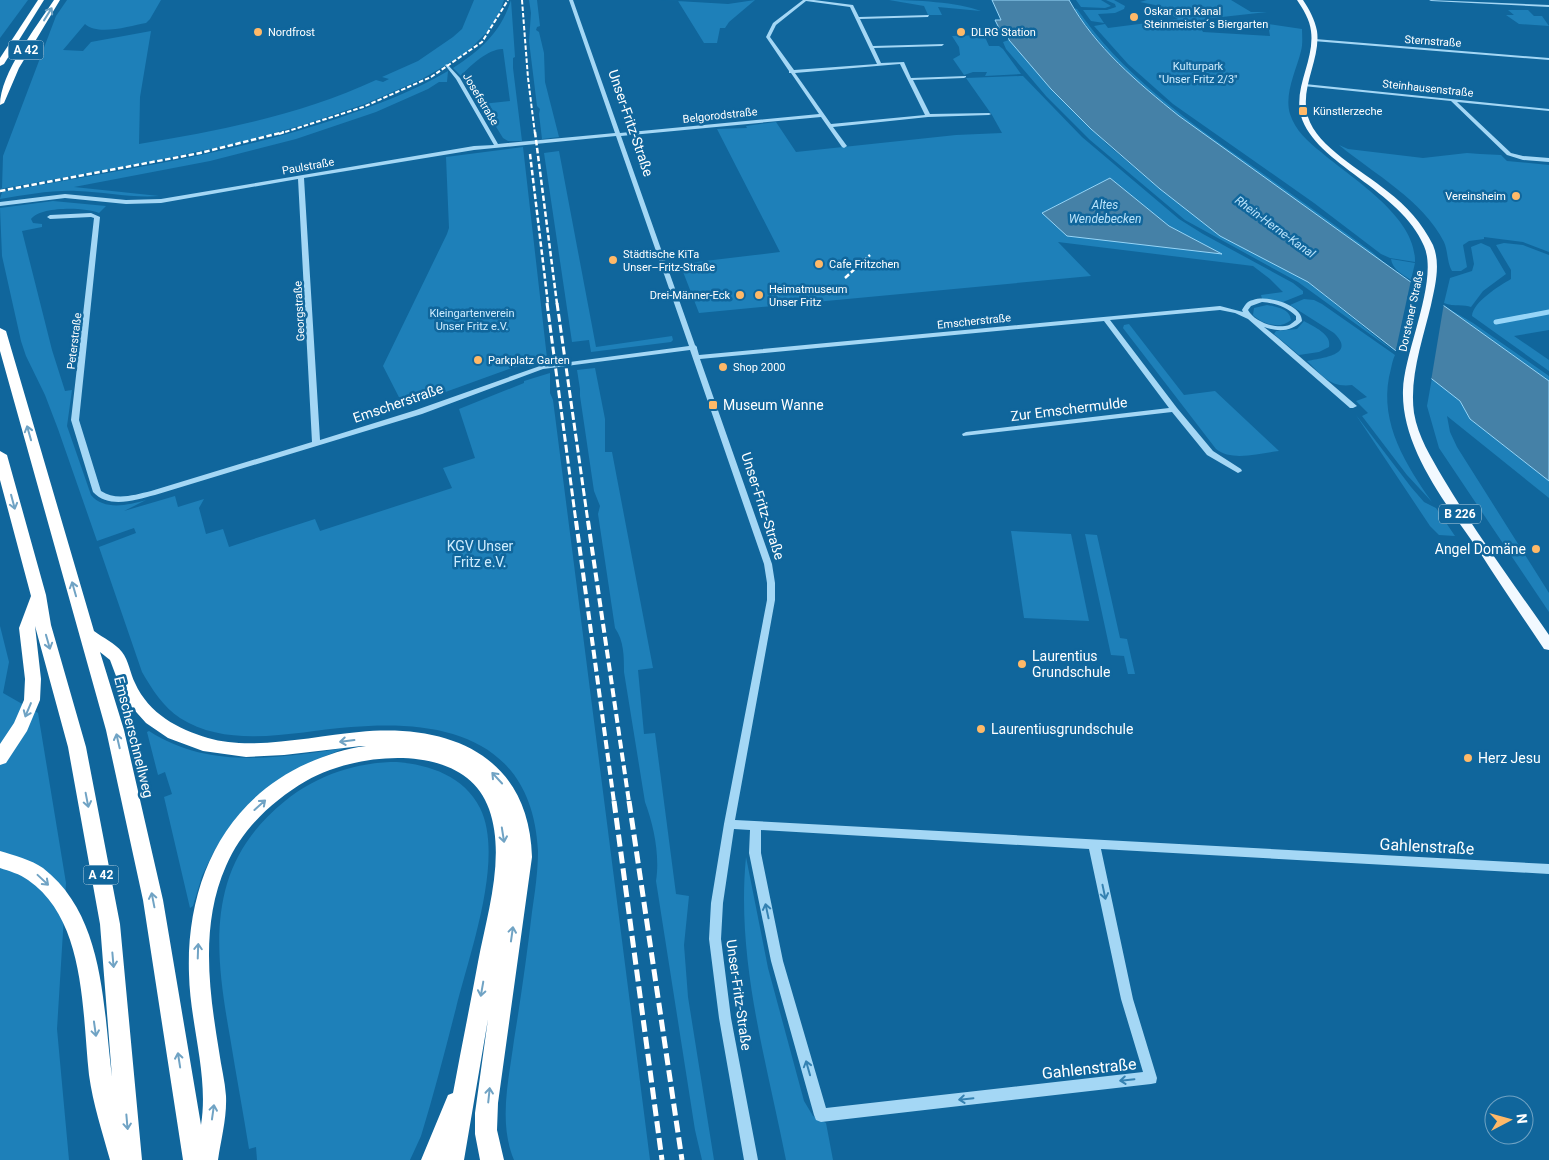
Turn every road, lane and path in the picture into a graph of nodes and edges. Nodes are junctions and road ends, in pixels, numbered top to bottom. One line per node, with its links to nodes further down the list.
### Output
1 (41, 0): 15 (highway, A 42)
2 (57, 0): 23 (highway, A 42, one-way to 2)
3 (571, 0): 29 (street, Unser-Fritz-Straße)
4 (805, 0): 10 (street); 18 (street)
5 (1300, 0): 11 (main road, Dorstener Straße / B 226)
6 (1431, 0): 7 (street)
7 (1478, 1): 8 (street)
8 (1549, 6)
9 (928, 16): 10 (street)
10 (858, 18): 13 (street)
11 (1315, 40): 14 (street, Sternstraße); 21 (main road, Dorstener Straße / B 226)
12 (942, 45): 13 (street)
13 (871, 47): 16 (street)
14 (1549, 59)
15 (0, 64)
16 (879, 64): 18 (street); 20 (street)
17 (447, 65): 30 (street, Josefstraße)
18 (791, 72): 26 (street)
19 (964, 77): 20 (street)
20 (910, 79): 27 (street)
21 (1305, 85): 22 (street, Steinhausenstraße); 50 (main road, Dorstener Straße / B 226)
22 (1453, 101): 24 (street, Steinhausenstraße); 32 (street)
23 (0, 103)
24 (1549, 110)
25 (989, 114): 27 (street)
26 (822, 115): 28 (street); 29 (street, Belgorodstraße)
27 (928, 116): 28 (street)
28 (830, 126): 31 (street)
29 (620, 135): 30 (street, Paulstraße); 39 (street, Unser-Fritz-Straße)
30 (497, 146): 33 (street, Paulstraße)
31 (844, 146)
32 (1549, 160)
33 (301, 178): 34 (street, Paulstraße); 44 (street, Georgstraße)
34 (1, 203)
35 (50, 217): 47 (street, Peterstraße)
36 (1106, 319): 37 (street, Emscherstraße); 40 (street, Emscherstraße); 42 (street)
37 (1252, 320): 37 (street, Emscherstraße); 41 (street, Emscherstraße)
38 (0, 331): 49 (highway, Emscherschnellweg, one-way to 38)
39 (694, 347): 40 (street, Unser-Fritz-Straße); 44 (street, Emscherstraße)
40 (697, 357): 52 (street, Unser-Fritz-Straße)
41 (1353, 406)
42 (1174, 410): 43 (street, Zur Emschermulde); 46 (street)
43 (966, 434)
44 (316, 443): 47 (street, Emscherstraße)
45 (0, 455): 48 (highway, A 42, one-way to 48)
46 (1238, 471)
47 (115, 499)
48 (38, 595): 51 (highway, one-way to 51); 61 (highway, A 42, one-way to 61)
49 (88, 635): 59 (highway, one-way to 49); 62 (highway, Emscherschnellweg, one-way to 49)
50 (1549, 645)
51 (0, 758)
52 (729, 824): 53 (street, Gahlenstraße); 68 (street, Unser-Fritz-Straße)
53 (756, 826): 54 (street, Gahlenstraße); 58 (street, one-way to 53)
54 (1094, 844): 56 (street, Gahlenstraße); 58 (street, Gahlenstraße, one-way to 58)
55 (0, 860): 60 (highway, one-way to 60)
56 (1549, 869)
57 (464, 1086): 63 (highway, one-way to 57); 64 (highway); 65 (highway)
58 (821, 1115)
59 (486, 1129): 66 (highway); 67 (highway)
60 (122, 1160)
61 (130, 1160)
62 (195, 1160)
63 (206, 1160)
64 (433, 1160)
65 (452, 1160)
66 (483, 1160)
67 (492, 1160)
68 (751, 1160)

